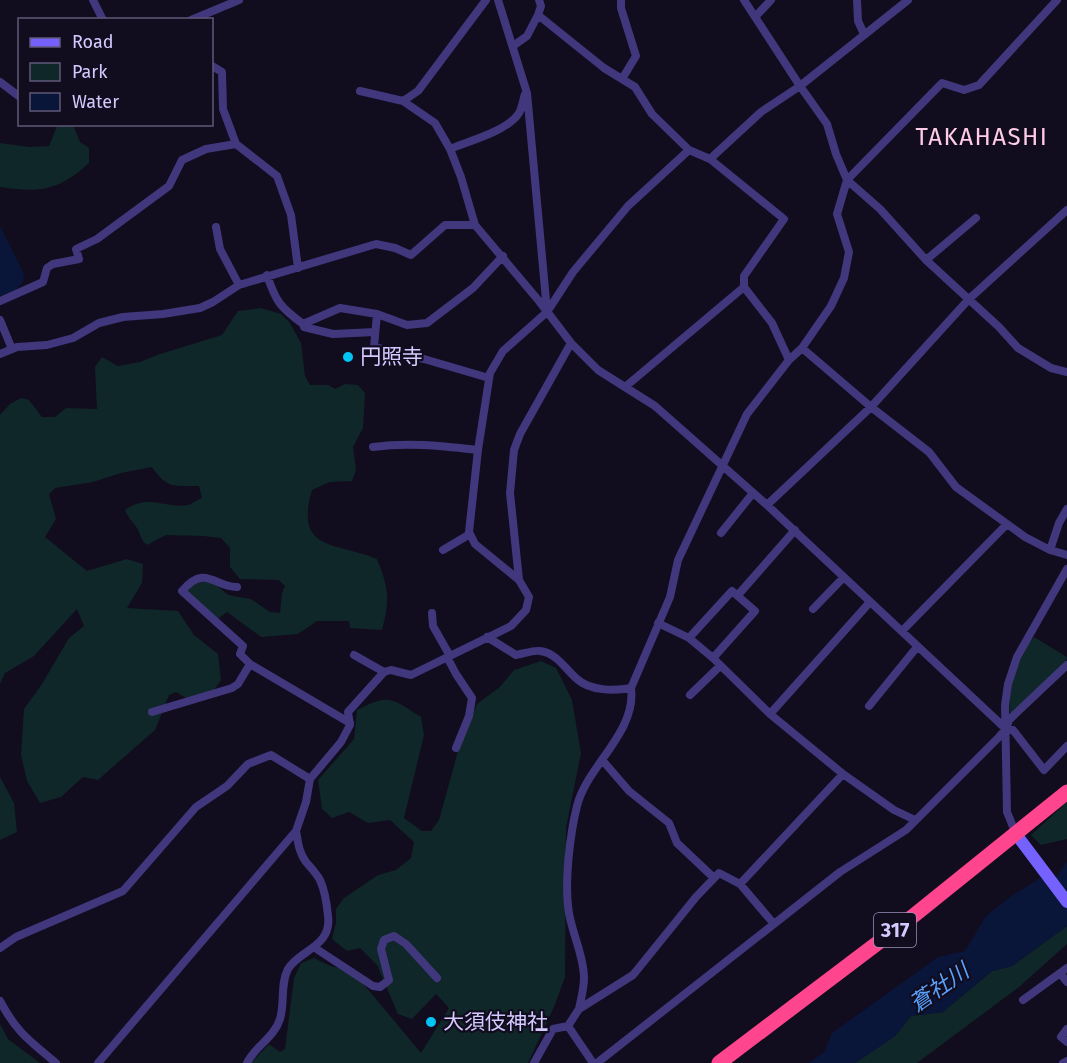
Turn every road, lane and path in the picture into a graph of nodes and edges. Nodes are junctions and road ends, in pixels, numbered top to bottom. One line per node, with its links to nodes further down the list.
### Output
1 (93, 0): 15 (street)
2 (238, 0): 16 (street)
3 (486, 0): 26 (street)
4 (498, 0): 18 (street)
5 (539, 0): 13 (street)
6 (621, 0): 20 (street)
7 (744, 0): 14 (street)
8 (771, 0): 14 (street)
9 (849, 0): 12 (street)
10 (908, 0): 17 (street)
11 (1057, 0): 31 (street)
12 (857, 4): 17 (street)
13 (538, 15): 18 (street); 20 (street)
14 (756, 16): 22 (street)
15 (102, 18)
16 (195, 18)
17 (864, 34): 22 (street)
18 (513, 46): 24 (street)
19 (213, 67): 27 (street)
20 (622, 79): 29 (street)
21 (0, 82): 25 (street)
22 (800, 86): 30 (street); 31 (street)
23 (360, 91): 26 (street)
24 (526, 91): 28 (street); 44 (street)
25 (18, 96)
26 (403, 101): 28 (street)
27 (236, 144): 38 (street); 43 (street)
28 (450, 149): 34 (street)
29 (689, 150): 30 (street); 44 (street)
30 (710, 159): 41 (street)
31 (847, 180): 37 (street); 50 (street)
32 (1067, 210): 42 (street)
33 (976, 218): 37 (street)
34 (475, 225): 36 (street); 38 (street)
35 (216, 227): 40 (street)
36 (503, 256): 44 (street); 45 (street)
37 (926, 260): 42 (street)
38 (298, 268): 39 (street)
39 (267, 275): 40 (street); 47 (street)
40 (239, 285): 51 (street)
41 (744, 287): 53 (street); 56 (street)
42 (969, 299): 54 (street); 57 (street)
43 (0, 301)
44 (547, 312): 49 (street); 55 (street)
45 (377, 314): 47 (street); 48 (street)
46 (0, 320): 51 (street)
47 (303, 324): 48 (street)
48 (375, 332): 55 (street)
49 (571, 343): 56 (street); 73 (street)
50 (802, 348): 53 (street); 57 (street)
51 (12, 349): 52 (street)
52 (0, 354)
53 (789, 360): 60 (street)
54 (1067, 372)
55 (489, 378): 59 (street)
56 (625, 387): 60 (street)
57 (871, 407): 62 (street); 64 (street)
58 (373, 447): 59 (street)
59 (478, 450): 67 (street)
60 (723, 467): 61 (street); 79 (street)
61 (753, 493): 62 (street); 66 (street)
62 (767, 504): 65 (street)
63 (1067, 509): 69 (street)
64 (1007, 524): 69 (street); 80 (street)
65 (795, 530): 72 (street); 75 (street)
66 (721, 533)
67 (470, 534): 68 (street); 73 (street)
68 (443, 550)
69 (1050, 550): 70 (street)
70 (1067, 555)
71 (1067, 569): 97 (street)
72 (844, 577): 76 (street); 77 (street)
73 (519, 580): 81 (street)
74 (237, 587): 87 (street)
75 (738, 595): 82 (street); 86 (street)
76 (870, 602): 80 (street); 95 (street)
77 (813, 609)
78 (432, 612): 85 (street)
79 (658, 623): 82 (street); 91 (street)
80 (902, 631): 83 (street)
81 (487, 637): 85 (street); 91 (street)
82 (689, 638): 86 (street)
83 (917, 647): 93 (street); 97 (street)
84 (354, 655): 90 (street)
85 (448, 656): 90 (street); 99 (street)
86 (713, 658): 89 (street)
87 (250, 664): 94 (street); 96 (street)
88 (1067, 665): 97 (street)
89 (720, 666): 92 (street); 95 (street)
90 (384, 672): 96 (street)
91 (631, 688): 100 (street)
92 (690, 695)
93 (869, 706)
94 (152, 712)
95 (770, 714): 101 (street)
96 (350, 723): 102 (street)
97 (1006, 729): 98 (street); 104 (street); 106 (street)
98 (1067, 746)
99 (456, 748)
100 (603, 761): 107 (street); 118 (street)
101 (843, 774): 104 (street); 108 (street)
102 (310, 779): 105 (street); 111 (street)
103 (1067, 792): 106 (highway, 317)
104 (915, 820): 110 (street)
105 (296, 831): 112 (street); 123 (street)
106 (1017, 836): 109 (street); 128 (highway, 317)
107 (714, 878): 108 (street); 118 (street)
108 (740, 884): 110 (street)
109 (1067, 902)
110 (774, 924): 127 (street)
111 (0, 948)
112 (315, 948): 114 (street); 124 (street)
113 (1064, 971): 115 (street); 116 (street)
114 (437, 978)
115 (1067, 982)
116 (1023, 1000)
117 (0, 1001): 122 (street)
118 (579, 1009): 119 (street)
119 (568, 1026): 125 (street); 126 (street)
120 (1067, 1029): 121 (street)
121 (1067, 1042)
122 (56, 1063)
123 (98, 1063)
124 (247, 1063)
125 (534, 1063)
126 (593, 1063)
127 (597, 1063)
128 (719, 1063)

